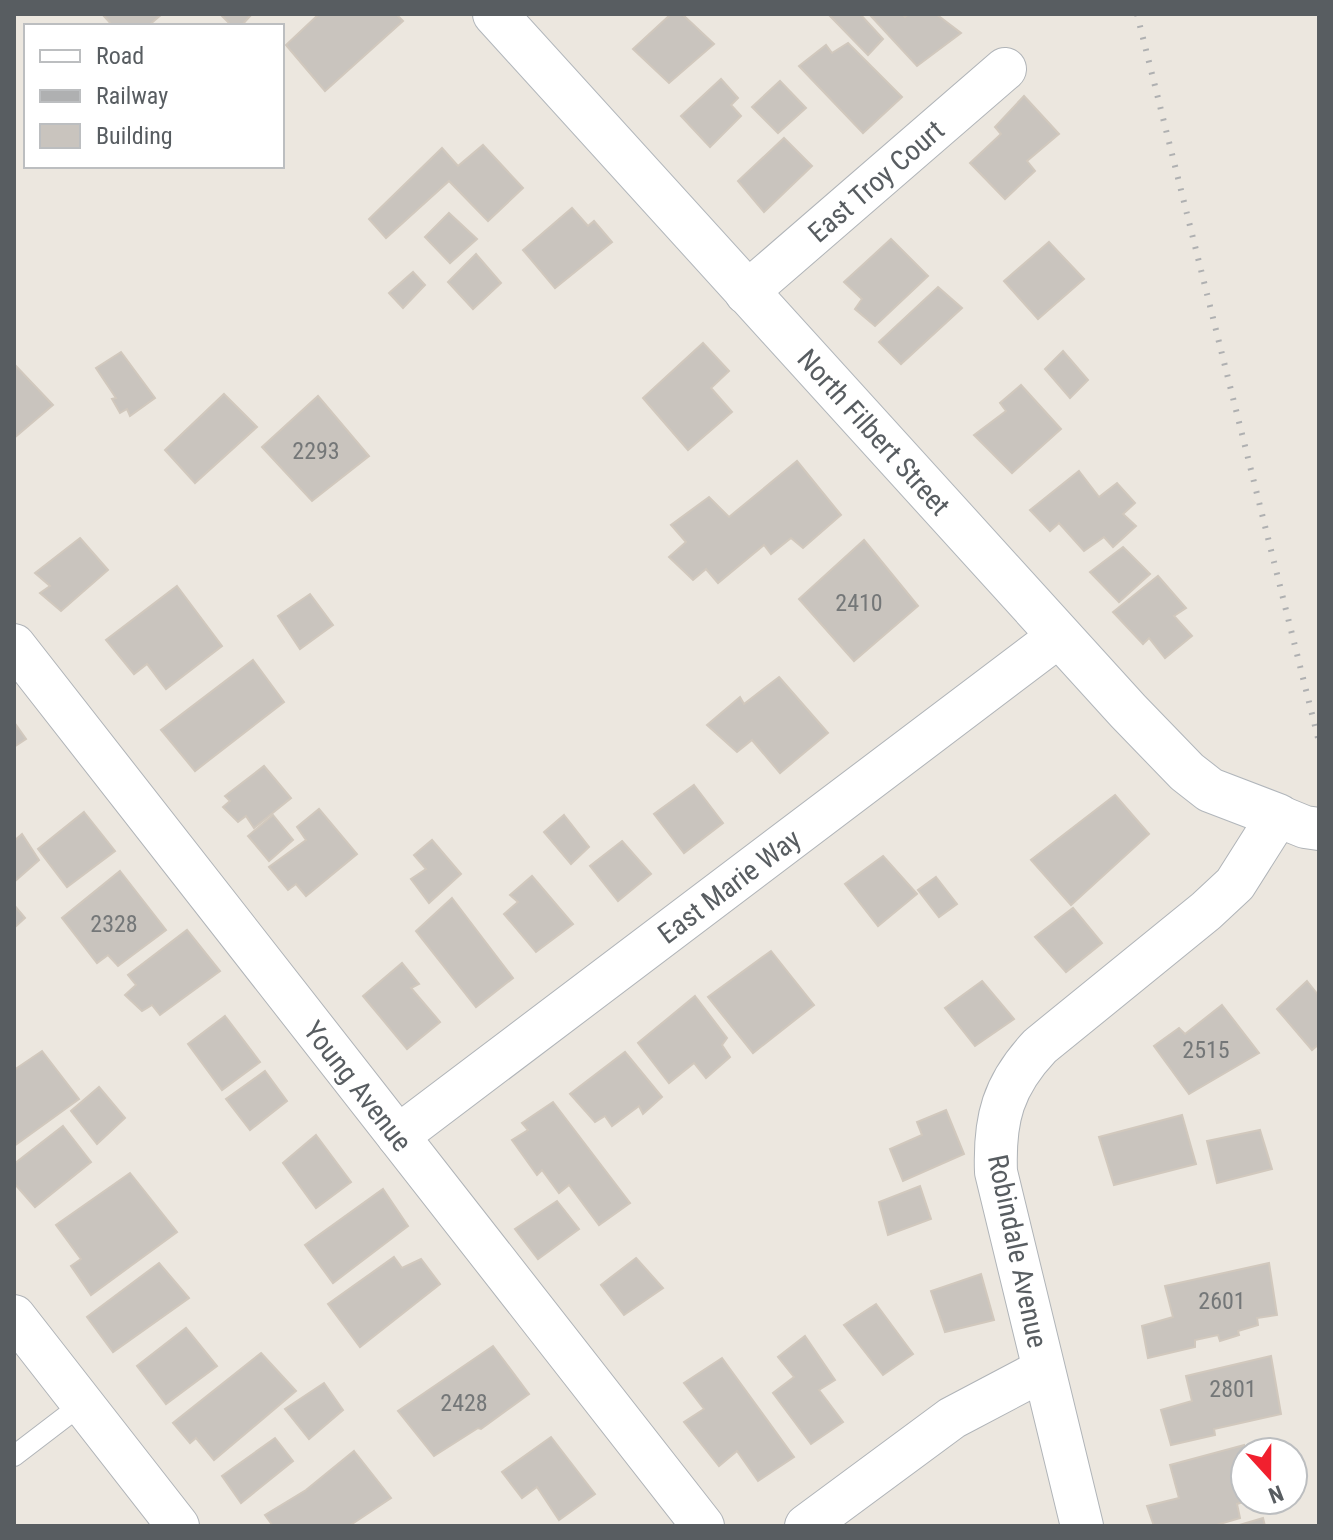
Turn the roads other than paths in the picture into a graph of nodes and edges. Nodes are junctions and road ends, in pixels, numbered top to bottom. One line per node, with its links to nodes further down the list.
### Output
1 (495, 14): 3 (street, North Filbert Street)
2 (1005, 69): 3 (street, East Troy Court)
3 (746, 293): 4 (street, North Filbert Street)
4 (1059, 636): 6 (street, North Filbert Street); 8 (street, East Marie Way)
5 (14, 645): 8 (street, Young Avenue)
6 (1278, 816): 7 (street); 10 (street, Robindale Avenue)
7 (1319, 829)
8 (398, 1136): 14 (street, Young Avenue)
9 (14, 1316): 11 (street)
10 (1043, 1370): 15 (street, Robindale Avenue); 16 (street)
11 (82, 1404): 12 (lane); 13 (street)
12 (14, 1456)
13 (170, 1523)
14 (703, 1526)
15 (806, 1526)
16 (1082, 1526)

